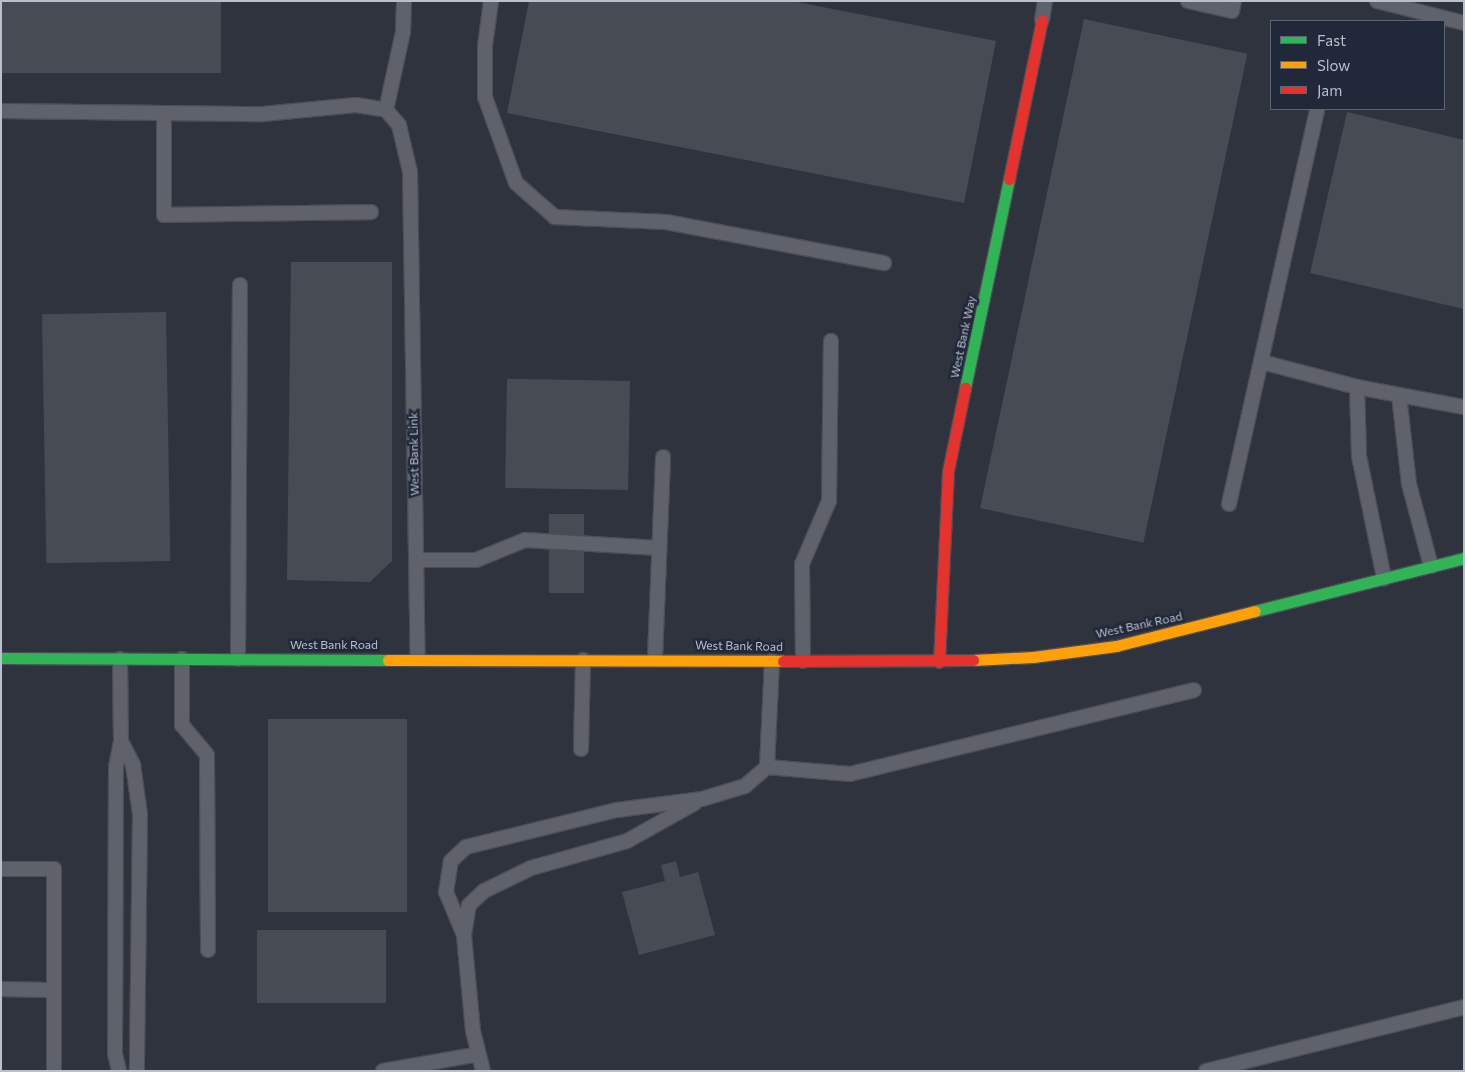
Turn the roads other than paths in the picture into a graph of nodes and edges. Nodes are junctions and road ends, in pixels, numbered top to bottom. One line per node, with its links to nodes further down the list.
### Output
1 (404, 1): 9 (lane)
2 (491, 1): 14 (lane)
3 (1045, 1): 7 (lane)
4 (1188, 1): 5 (lane)
5 (1234, 1)
6 (1377, 1): 8 (lane)
7 (1042, 20): 37 (street, West Bank Way)
8 (1464, 23)
9 (386, 110): 12 (lane); 25 (lane, West Bank Link)
10 (1317, 110): 17 (lane)
11 (2, 112): 12 (lane)
12 (164, 113): 13 (lane)
13 (371, 212)
14 (884, 264)
15 (240, 285): 32 (lane)
16 (831, 341): 36 (lane)
17 (1262, 362): 18 (lane); 22 (lane)
18 (1357, 387): 19 (lane); 27 (lane)
19 (1399, 395): 20 (lane); 26 (lane)
20 (1464, 407)
21 (663, 457): 23 (lane)
22 (1229, 504)
23 (659, 548): 25 (lane); 29 (lane)
24 (1464, 558): 26 (street, West Bank Road)
25 (416, 560): 33 (lane, West Bank Link)
26 (1431, 566): 27 (street, West Bank Road)
27 (1384, 578): 37 (street, West Bank Road)
28 (1, 658): 30 (street, West Bank Road)
29 (655, 658): 34 (street, West Bank Road); 35 (street, West Bank Road)
30 (120, 659): 31 (street, West Bank Road); 39 (lane)
31 (182, 659): 32 (street, West Bank Road); 45 (lane)
32 (238, 659): 33 (street, West Bank Road)
33 (418, 659): 34 (street, West Bank Road)
34 (583, 660): 40 (lane)
35 (772, 661): 36 (street, West Bank Road); 41 (lane)
36 (803, 661): 37 (street, West Bank Road)
37 (939, 662)
38 (1194, 690): 41 (lane)
39 (121, 741): 51 (lane); 52 (lane)
40 (581, 749)
41 (767, 767): 42 (lane)
42 (702, 799): 44 (lane); 44 (lane)
43 (1, 869): 47 (lane)
44 (464, 935): 49 (lane)
45 (208, 950)
46 (1, 989): 47 (lane)
47 (54, 990): 50 (lane)
48 (1464, 1007): 55 (lane)
49 (479, 1054): 53 (lane); 54 (lane)
50 (54, 1071)
51 (119, 1071)
52 (137, 1071)
53 (383, 1071)
54 (483, 1071)
55 (1206, 1071)

